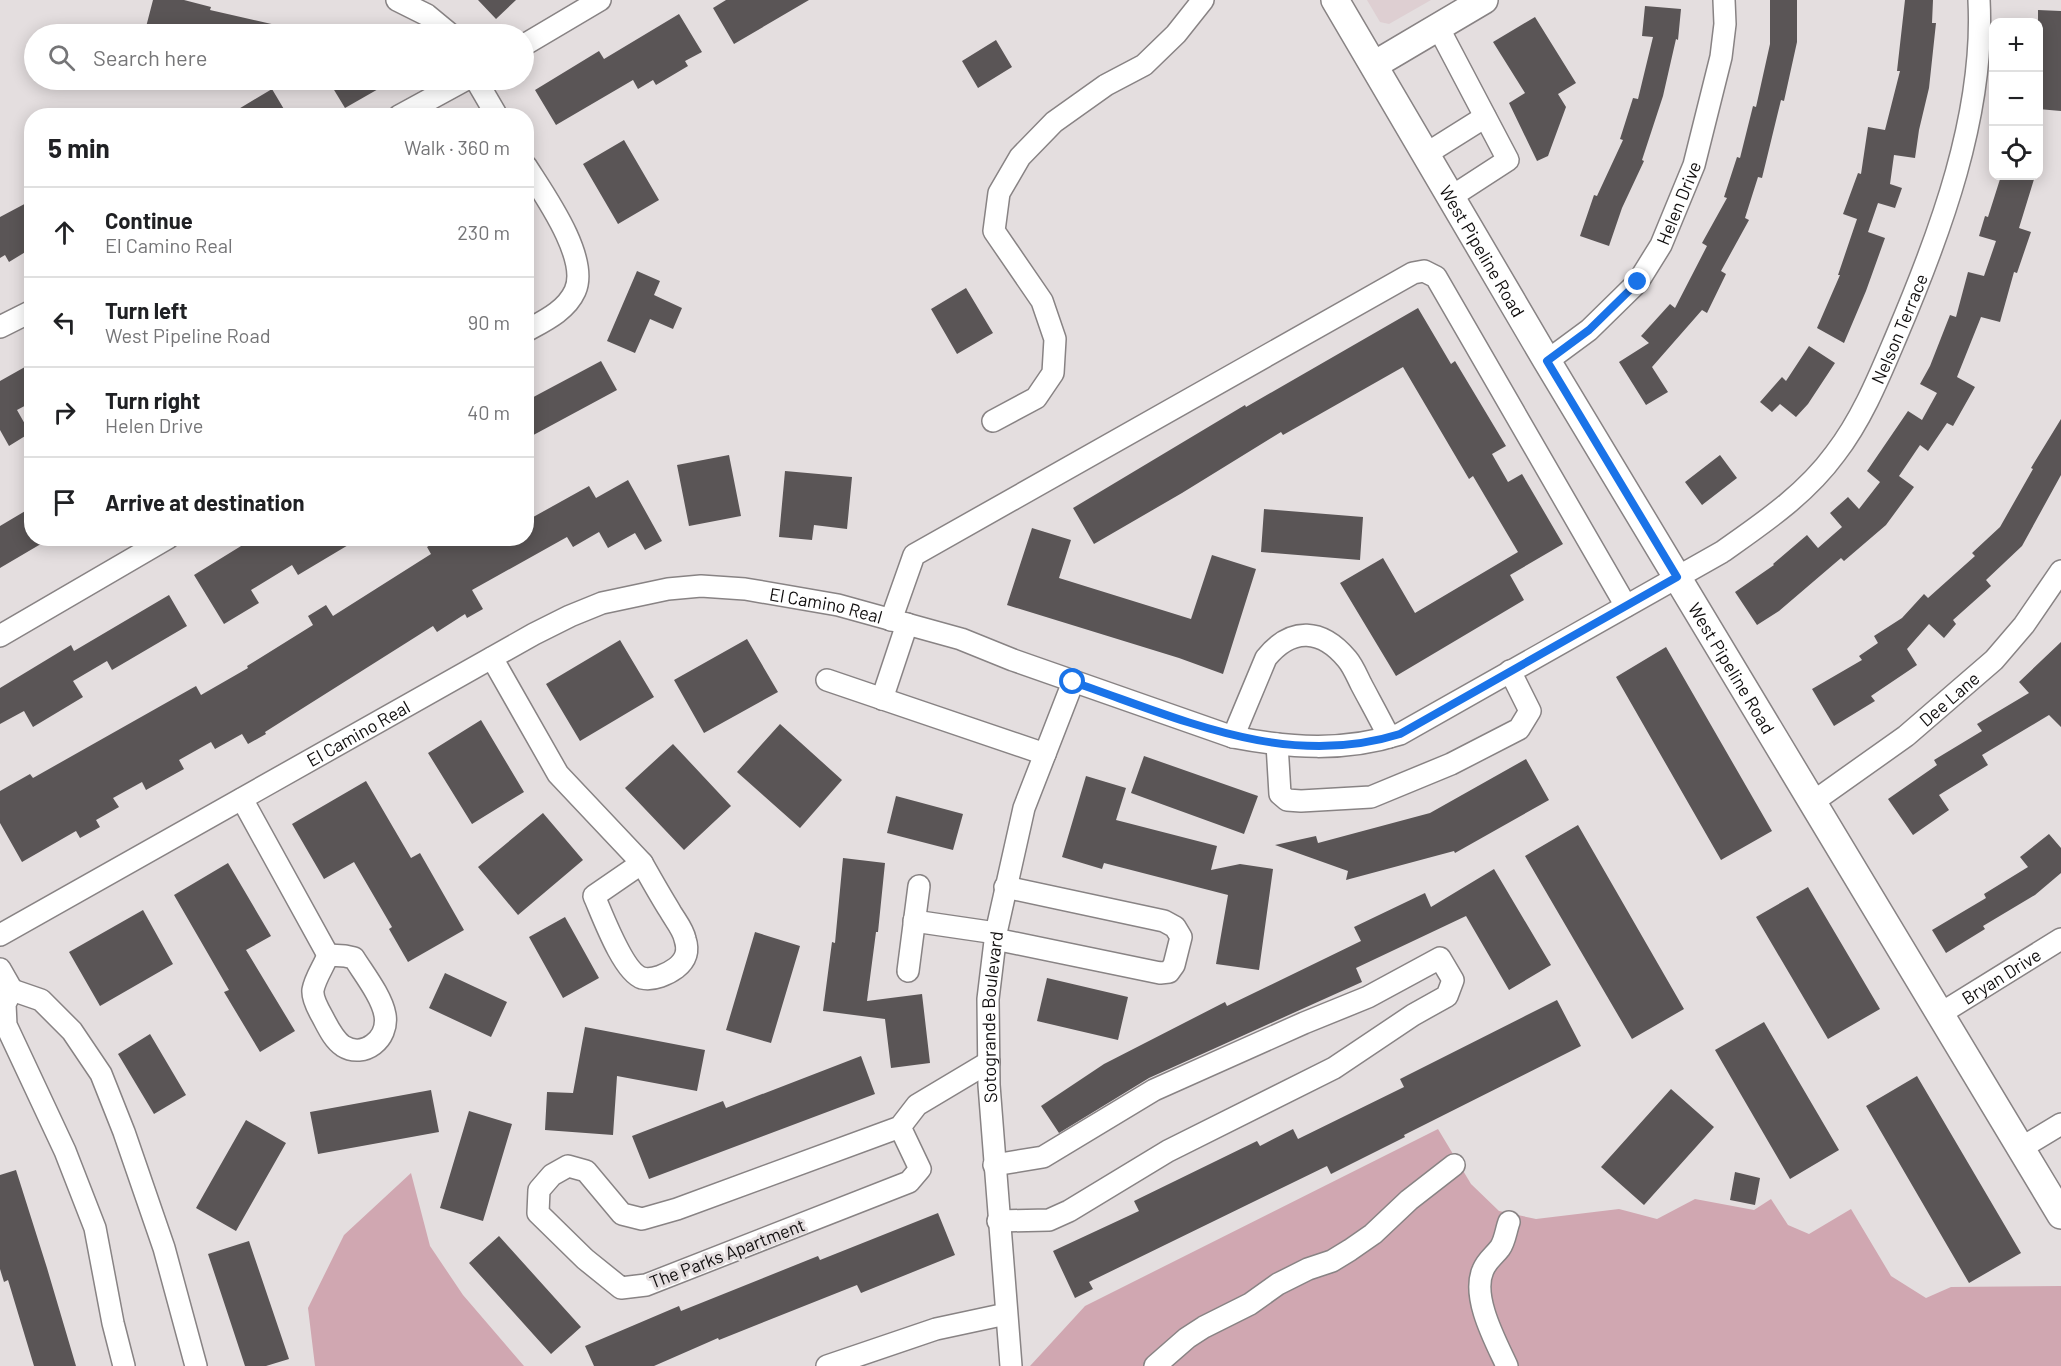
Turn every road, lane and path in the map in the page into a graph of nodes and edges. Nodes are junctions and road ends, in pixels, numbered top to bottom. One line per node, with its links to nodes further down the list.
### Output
1 (397, 0): 8 (street)
2 (600, 0): 10 (street)
3 (1203, 0): 24 (street)
4 (1335, 0): 11 (main road, West Pipeline Road)
5 (1484, 0): 9 (main road)
6 (1724, 0): 23 (street, Helen Drive)
7 (1979, 0): 27 (street, Nelson Terrace)
8 (438, 24)
9 (1438, 27): 11 (main road); 16 (street)
10 (534, 39)
11 (1374, 65): 17 (main road, West Pipeline Road)
12 (447, 90): 14 (street)
13 (482, 90): 15 (street)
14 (414, 108)
15 (492, 108)
16 (1485, 117): 17 (street); 19 (street)
17 (1426, 154): 19 (main road, West Pipeline Road)
18 (534, 179): 22 (street)
19 (1451, 197): 23 (main road, West Pipeline Road)
20 (24, 315): 21 (street)
21 (0, 327)
22 (534, 327)
23 (1547, 361): 27 (main road, West Pipeline Road)
24 (993, 421)
25 (154, 546): 30 (street)
26 (2061, 571): 41 (street, Dee Lane)
27 (1677, 577): 28 (street, El Camino Real); 41 (main road, West Pipeline Road)
28 (1626, 606): 29 (street); 32 (street, El Camino Real)
29 (899, 622): 31 (street, El Camino Real); 34 (street, El Camino Real); 35 (street)
30 (0, 636)
31 (492, 658): 40 (street, El Camino Real); 42 (street)
32 (1510, 671): 37 (street, El Camino Real); 38 (street)
33 (827, 680): 35 (street)
34 (1073, 682): 36 (street, El Camino Real); 39 (street, Sotogrande Boulevard)
35 (882, 699): 39 (street)
36 (1233, 736): 37 (street); 38 (street, El Camino Real)
37 (1389, 737): 38 (street, El Camino Real)
38 (1277, 744)
39 (1045, 754): 44 (street, Sotogrande Boulevard)
40 (242, 799): 46 (street, El Camino Real); 49 (street)
41 (1813, 802): 53 (main road, West Pipeline Road)
42 (642, 863): 42 (street)
43 (919, 886): 45 (street)
44 (1005, 887): 47 (street, Sotogrande Boulevard); 47 (street)
45 (915, 921): 47 (street); 51 (street)
46 (0, 935)
47 (995, 936): 54 (street, Sotogrande Boulevard)
48 (2061, 939): 53 (street, Bryan Drive)
49 (328, 955)
50 (0, 969): 52 (street)
51 (908, 971)
52 (12, 990): 64 (street); 65 (street)
53 (1940, 1014): 57 (main road, West Pipeline Road)
54 (989, 1062): 56 (street); 58 (street, Sotogrande Boulevard)
55 (2061, 1124): 57 (street)
56 (900, 1127): 56 (street, The Parks Apartment)
57 (2021, 1148): 60 (main road, West Pipeline Road)
58 (994, 1165): 61 (street, Sotogrande Boulevard); 61 (street)
59 (1454, 1165): 68 (street)
60 (2061, 1215)
61 (998, 1221): 63 (street, Sotogrande Boulevard)
62 (1509, 1222): 69 (street)
63 (1006, 1314): 66 (street); 67 (street, Sotogrande Boulevard)
64 (124, 1366)
65 (196, 1366)
66 (828, 1366)
67 (1011, 1366)
68 (1155, 1366)
69 (1507, 1366)

